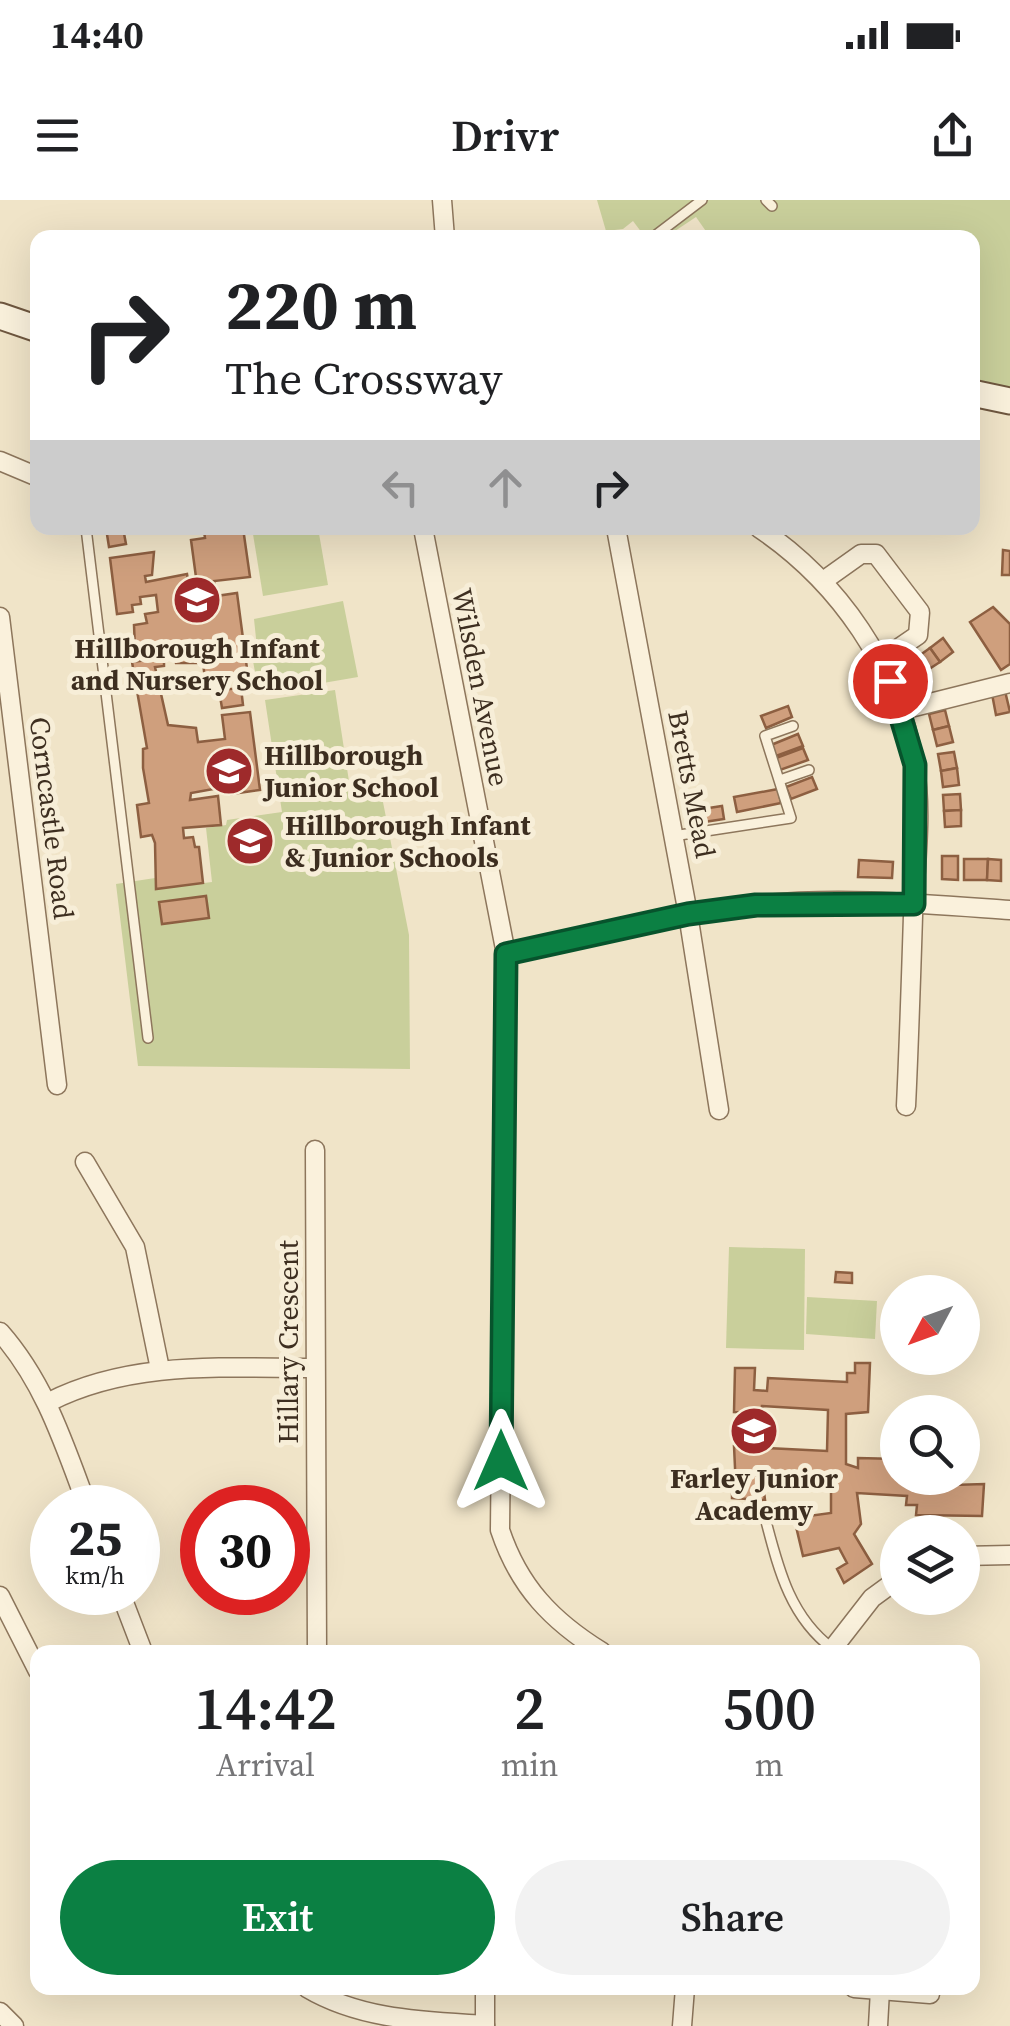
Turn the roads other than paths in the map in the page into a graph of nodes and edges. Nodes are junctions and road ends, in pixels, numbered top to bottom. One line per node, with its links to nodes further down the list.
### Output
1 (442, 200): 3 (street)
2 (702, 200): 4 (lane)
3 (444, 230)
4 (663, 230)
5 (0, 316): 6 (main road)
6 (30, 326)
7 (980, 395): 8 (main road)
8 (1010, 401)
9 (0, 461): 10 (street)
10 (30, 473)
11 (87, 535): 28 (lane)
12 (424, 535): 27 (street, Wilsden Avenue)
13 (617, 535): 23 (street, Bretts Mead)
14 (767, 535): 15 (street)
15 (823, 582): 17 (street); 17 (street)
16 (0, 617): 29 (street, Corncastle Road)
17 (880, 662): 19 (street)
18 (1010, 683): 19 (street)
19 (902, 710): 24 (street)
20 (793, 726): 22 (lane)
21 (809, 770): 22 (lane)
22 (780, 780): 23 (lane)
23 (674, 836): 26 (street, Bretts Mead)
24 (914, 904): 25 (street); 26 (street); 30 (street)
25 (1010, 910)
26 (688, 914): 27 (street); 31 (street, Bretts Mead)
27 (506, 954): 47 (street, Wilsden Avenue)
28 (148, 1038)
29 (57, 1085)
30 (906, 1106)
31 (719, 1110)
32 (315, 1150): 35 (street, Hillary Crescent)
33 (85, 1162): 36 (street)
34 (0, 1332): 37 (street)
35 (314, 1368): 36 (street); 46 (street, Hillary Crescent)
36 (160, 1369): 37 (street)
37 (48, 1402): 38 (street)
38 (79, 1485)
39 (722, 1509): 48 (lane)
40 (1010, 1555): 41 (street)
41 (980, 1556)
42 (880, 1592): 49 (street)
43 (0, 1596): 50 (street)
44 (129, 1615): 45 (street)
45 (140, 1645)
46 (317, 1645)
47 (592, 1645)
48 (826, 1645)
49 (837, 1645)
50 (30, 1655)
51 (319, 1995): 56 (street)
52 (485, 1995): 56 (street)
53 (684, 1995): 58 (street)
54 (880, 1995): 59 (street)
55 (0, 2012): 57 (street)
56 (485, 2025)
57 (14, 2026)
58 (682, 2026)
59 (878, 2026)

